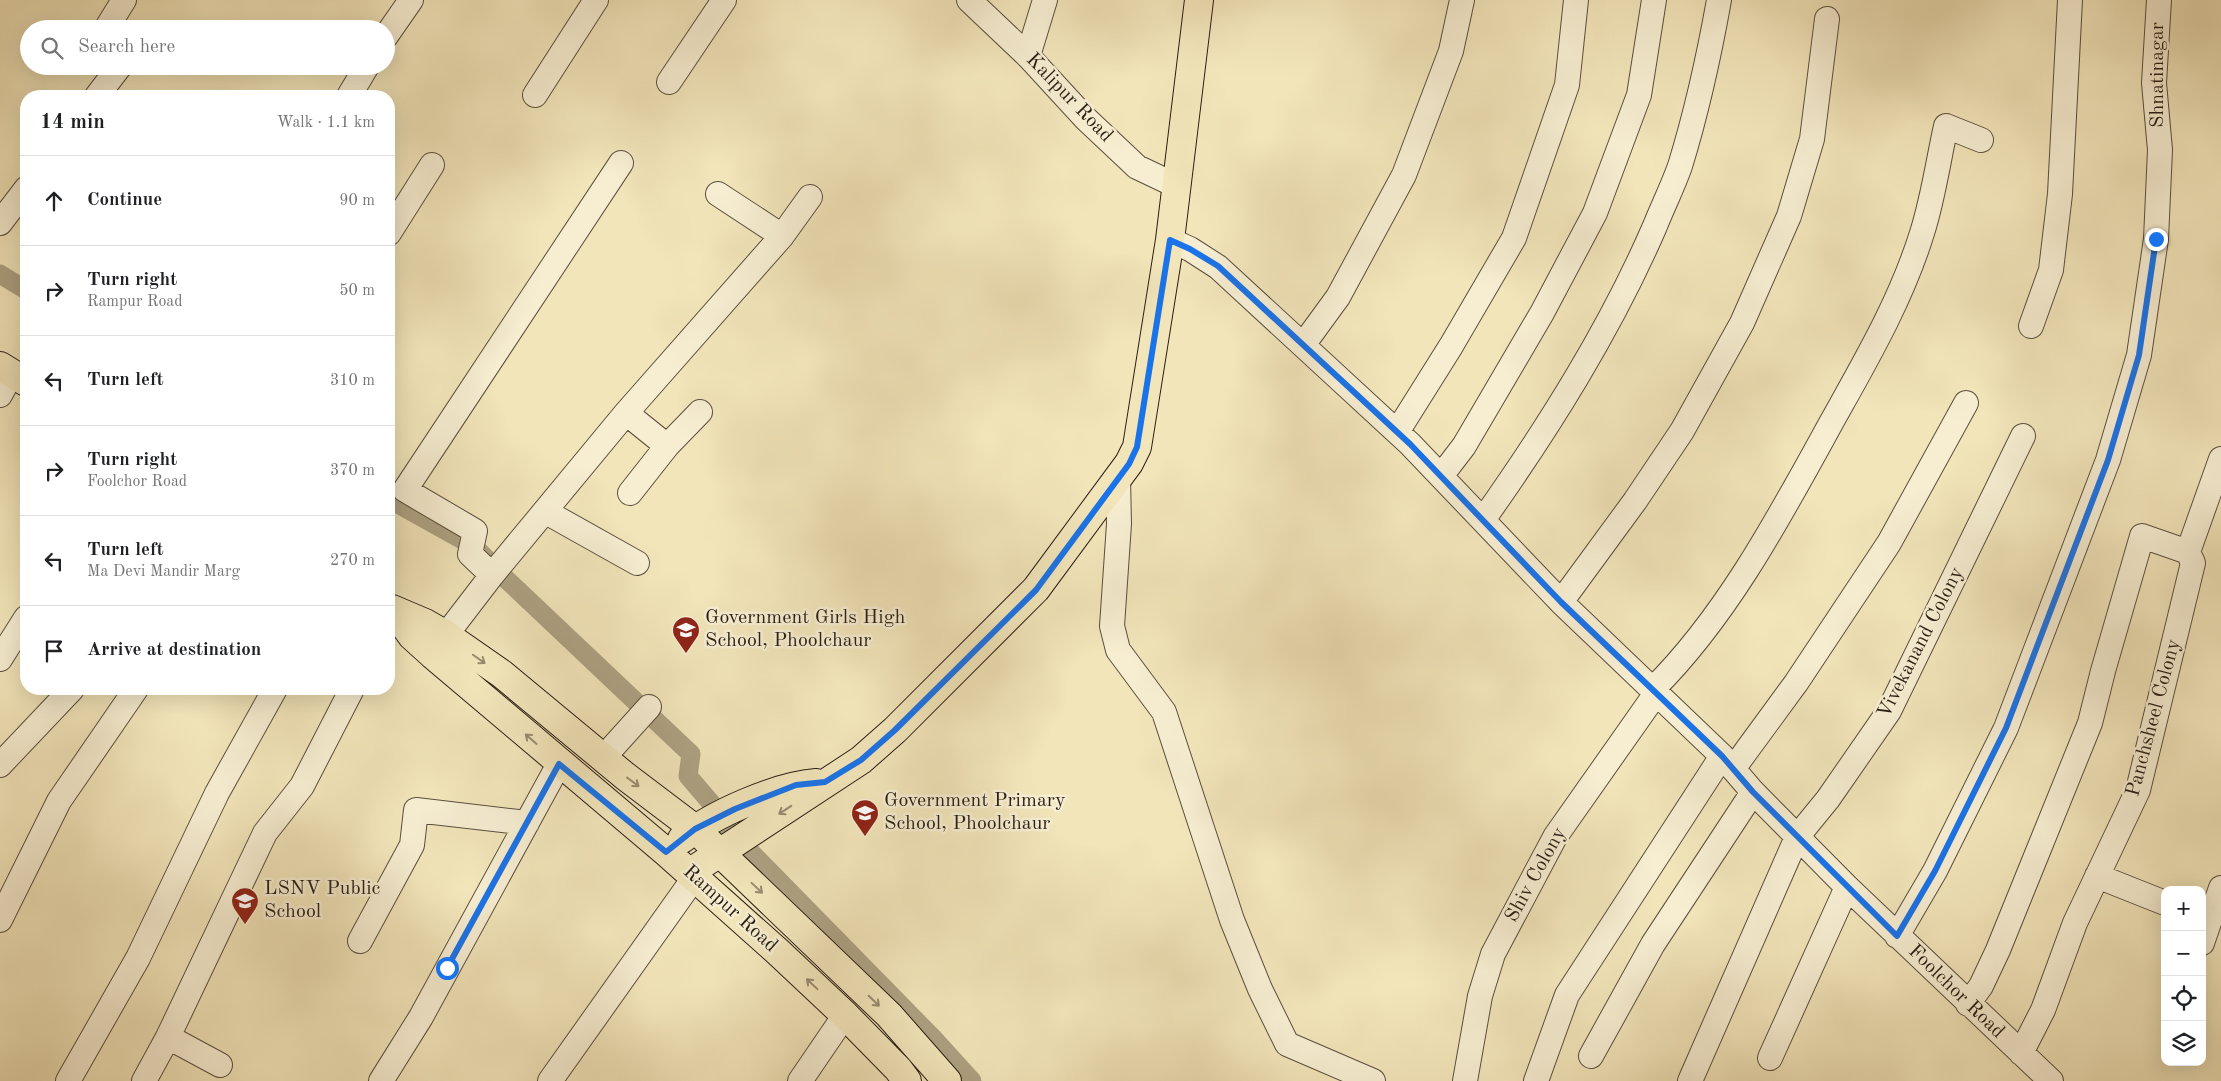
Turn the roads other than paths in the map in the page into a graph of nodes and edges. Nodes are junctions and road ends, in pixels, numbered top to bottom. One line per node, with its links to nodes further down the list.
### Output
1 (124, 0): 15 (street)
2 (411, 0): 16 (street)
3 (596, 0): 23 (street)
4 (724, 0): 20 (street)
5 (969, 0): 17 (street, Kalipur Road)
6 (1045, 0): 17 (street)
7 (1199, 0): 27 (main road)
8 (1462, 0): 36 (street)
9 (1576, 0): 40 (street)
10 (1654, 0): 44 (street)
11 (1719, 0): 48 (street)
12 (2070, 0): 35 (street)
13 (2159, 0): 82 (street, Shnatinagar)
14 (1827, 19): 52 (street)
15 (112, 20)
16 (395, 23)
17 (1028, 56): 27 (street, Kalipur Road)
18 (113, 75): 21 (street)
19 (362, 75): 22 (street)
20 (669, 82)
21 (102, 90)
22 (353, 90)
23 (535, 95)
24 (1981, 140): 58 (street, Shiv Colony)
25 (620, 162): 51 (street)
26 (432, 165): 32 (street)
27 (1176, 186): 34 (main road)
28 (718, 194): 33 (street)
29 (20, 196): 31 (street)
30 (810, 197): 33 (street)
31 (0, 223)
32 (395, 224)
33 (782, 236): 39 (street)
34 (1170, 240): 36 (street, Foolchor Road); 45 (main road)
35 (2031, 326)
36 (1303, 345): 40 (street, Foolchor Road)
37 (1966, 403): 65 (street)
38 (700, 412): 42 (street)
39 (626, 413): 42 (street); 47 (street)
40 (1397, 432): 44 (street, Foolchor Road)
41 (2023, 436): 72 (street, Vivekanand Colony)
42 (667, 446): 46 (street)
43 (2221, 459): 49 (street, Panchsheel Colony)
44 (1441, 476): 48 (street, Foolchor Road)
45 (1118, 477): 68 (main road); 98 (street)
46 (630, 493)
47 (546, 512): 50 (street); 51 (street)
48 (1483, 520): 52 (street, Foolchor Road)
49 (2188, 552): 76 (street, Panchsheel Colony); 84 (street)
50 (637, 563)
51 (497, 569): 56 (street)
52 (1561, 602): 58 (street, Foolchor Road)
53 (395, 612): 56 (main road)
54 (395, 616): 66 (main road, Rampur Road, one-way to 54)
55 (20, 627): 57 (street)
56 (446, 635): 64 (main road, one-way to 64)
57 (0, 659)
58 (1655, 691): 65 (street, Foolchor Road); 99 (street, Shiv Colony)
59 (66, 695): 67 (street)
60 (132, 695): 81 (street)
61 (272, 695): 91 (street)
62 (349, 695): 86 (street)
63 (644, 713): 64 (street)
64 (603, 758): 71 (main road, one-way to 71)
65 (1728, 763): 69 (street, Foolchor Road); 100 (street)
66 (559, 764): 70 (street); 73 (main road, Rampur Road)
67 (0, 765)
68 (825, 782): 71 (main road); 74 (main road, one-way to 74)
69 (1753, 792): 72 (street, Foolchor Road); 88 (street)
70 (527, 823): 83 (street); 93 (street)
71 (695, 829): 73 (main road); 74 (main road)
72 (1797, 836): 77 (street, Foolchor Road); 101 (street, Vivekanand Colony)
73 (666, 852): 75 (main road, Rampur Road)
74 (720, 853): 75 (main road); 97 (main road, one-way to 97)
75 (692, 875): 85 (main road, Rampur Road, one-way to 75); 94 (street)
76 (2097, 876): 79 (street); 87 (street, Panchsheel Colony)
77 (1847, 887): 82 (street, Foolchor Road); 89 (street)
78 (2221, 888): 80 (street)
79 (2161, 901)
80 (2206, 919)
81 (0, 920)
82 (1897, 936): 84 (street, Foolchor Road)
83 (360, 940)
84 (1968, 1004): 87 (street, Foolchor Road)
85 (845, 1015): 95 (street); 96 (main road, Rampur Road)
86 (168, 1037): 90 (street); 92 (street)
87 (2021, 1053): 102 (street, Foolchor Road)
88 (1591, 1056)
89 (1770, 1058)
90 (220, 1065)
91 (68, 1081)
92 (144, 1081)
93 (381, 1081)
94 (550, 1081)
95 (800, 1081)
96 (907, 1081)
97 (947, 1081)
98 (1373, 1081)
99 (1465, 1081)
100 (1536, 1081)
101 (1690, 1081)
102 (2051, 1081)

